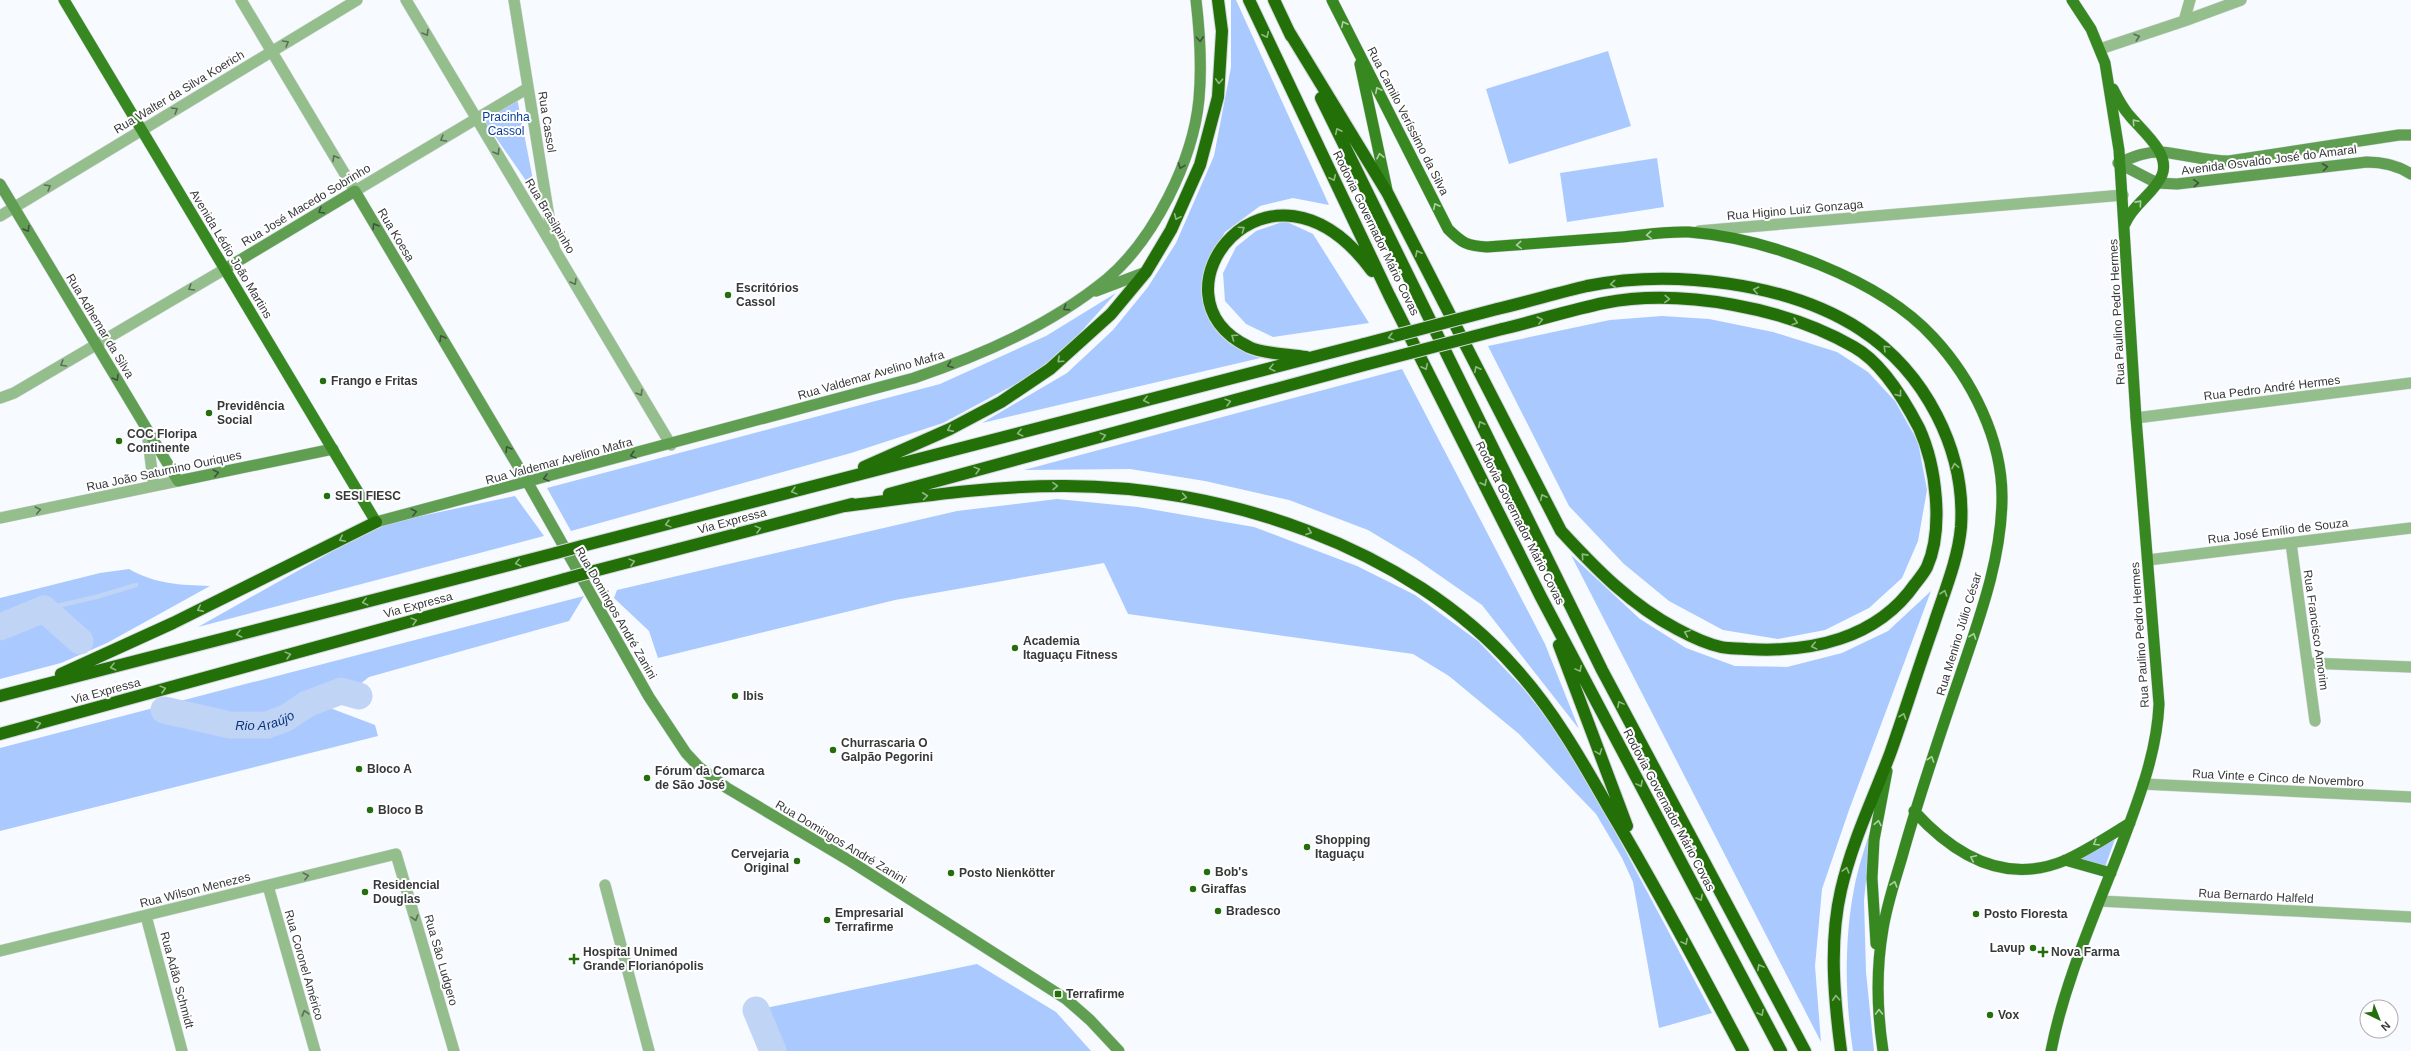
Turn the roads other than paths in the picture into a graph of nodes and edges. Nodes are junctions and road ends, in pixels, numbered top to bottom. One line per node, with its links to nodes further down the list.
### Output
1 (64, 0): 22 (main road, Avenida Lédio João Martins)
2 (241, 0): 18 (street, Rua Koesa)
3 (357, 0): 18 (street, Rua Walter da Silva Koerich, one-way to 3)
4 (406, 0): 21 (street, Rua Brasilpinho, one-way to 21)
5 (514, 0): 20 (street, Rua Cassol)
6 (1196, 0): 41 (main road, Rua Valdemar Avelino Mafra, one-way to 41)
7 (1218, 0): 39 (highway, one-way to 39)
8 (1249, 0): 40 (highway, Rodovia Governador Mário Covas, one-way to 40)
9 (1274, 0): 15 (highway, Rodovia Governador Mário Covas)
10 (1332, 0): 16 (main road, Rua Camilo Veríssimo da Silva, one-way to 10)
11 (2072, 0): 17 (main road)
12 (2190, 0): 14 (street)
13 (2241, 0): 14 (street)
14 (2184, 21): 17 (street, one-way to 14)
15 (1288, 30): 30 (highway); 90 (highway, Rodovia Governador Mário Covas, one-way to 15)
16 (1356, 48): 30 (main road, one-way to 16); 36 (main road, Rua Camilo Veríssimo da Silva, one-way to 16)
17 (2100, 49): 19 (main road)
18 (271, 52): 22 (street, Rua Walter da Silva Koerich, one-way to 18); 29 (street, Rua Koesa, one-way to 18)
19 (2109, 79): 24 (main road, one-way to 19); 25 (main road, Rua Paulino Pedro Hermes)
20 (528, 88): 21 (street, Rua José Macedo Sobrinho); 37 (street, Rua Cassol)
21 (477, 119): 29 (street, Rua José Macedo Sobrinho, one-way to 29); 37 (street, Rua Brasilpinho, one-way to 37)
22 (142, 130): 32 (street, Rua Walter da Silva Koerich, one-way to 22); 38 (main road, Avenida Lédio João Martins)
23 (2411, 135): 24 (main road, Avenida Osvaldo José do Amaral)
24 (2160, 152): 25 (main road, Avenida Osvaldo José do Amaral); 27 (main road, Rua Paulino Pedro Hermes)
25 (2118, 163): 27 (main road, Avenida Osvaldo José do Amaral); 31 (main road, Rua Paulino Pedro Hermes)
26 (2411, 174): 27 (main road, Avenida Osvaldo José do Amaral, one-way to 26)
27 (2157, 183): 34 (main road, Rua Paulino Pedro Hermes, one-way to 27)
28 (0, 184): 32 (main road, Rua Adhemar da Silva)
29 (354, 191): 38 (main road, Rua José Macedo Sobrinho, one-way to 38); 53 (main road, Rua Koesa, one-way to 29)
30 (1388, 194): 54 (highway, one-way to 30, bridge)
31 (2123, 195): 34 (main road, Rua Paulino Pedro Hermes); 35 (street, Rua Higino Luiz Gonzaga)
32 (14, 207): 33 (street, Rua Walter da Silva Koerich); 42 (main road, Rua Adhemar da Silva, one-way to 42)
33 (0, 216)
34 (2125, 225): 46 (main road, Rua Paulino Pedro Hermes)
35 (1688, 232): 36 (main road, Rua Higino Luiz Gonzaga, one-way to 36); 70 (main road, Rua Menino Júlio César, one-way to 35)
36 (1469, 246)
37 (554, 248): 48 (street, Rua Brasilpinho, one-way to 48)
38 (225, 268): 42 (street, Rua José Macedo Sobrinho, one-way to 42); 49 (main road, Avenida Lédio João Martins)
39 (1146, 272): 41 (main road); 52 (highway, one-way to 52)
40 (1389, 295): 43 (highway, one-way to 40); 60 (highway, Rodovia Governador Mário Covas, one-way to 60)
41 (1083, 297): 48 (main road, Rua Valdemar Avelino Mafra, one-way to 48)
42 (96, 345): 45 (street, Rua José Macedo Sobrinho, one-way to 45); 47 (main road, Rua Adhemar da Silva, one-way to 47)
43 (1311, 358): 52 (highway, one-way to 52); 67 (highway, one-way to 43, bridge)
44 (2411, 383): 46 (street, Rua Pedro André Hermes)
45 (0, 398)
46 (2136, 418): 59 (main road, Rua Paulino Pedro Hermes)
47 (146, 431): 50 (street); 51 (main road, Rua Adhemar da Silva)
48 (671, 445): 53 (main road, Rua Valdemar Avelino Mafra, one-way to 53)
49 (333, 449): 51 (main road, Rua João Saturnino Ouriques, one-way to 49); 56 (main road, Avenida Lédio João Martins)
50 (153, 480)
51 (178, 480): 55 (street, Rua João Saturnino Ouriques, one-way to 51)
52 (831, 482): 63 (highway, Via Expressa, one-way to 63, bridge)
53 (528, 483): 56 (main road, Rua Valdemar Avelino Mafra, one-way to 53); 87 (main road, Rua Domingos André Zanini)
54 (845, 506): 66 (highway, Via Expressa, one-way to 54, bridge); 73 (highway, one-way to 73)
55 (0, 518)
56 (376, 522): 63 (highway, one-way to 63)
57 (2411, 528): 58 (street, Rua José Emílio de Souza)
58 (2291, 543): 59 (street, Rua José Emílio de Souza); 61 (street, Rua Francisco Amorim)
59 (2148, 560): 68 (main road, Rua Paulino Pedro Hermes)
60 (1541, 597): 73 (highway, one-way to 73); 89 (highway, Rodovia Governador Mário Covas, one-way to 89)
61 (2308, 662): 62 (street); 65 (street, Rua Francisco Amorim)
62 (2411, 667)
63 (31, 688): 64 (highway, Via Expressa)
64 (0, 696)
65 (2315, 721)
66 (0, 734)
67 (1890, 753): 82 (main road, one-way to 67); 91 (highway, one-way to 67)
68 (2143, 784): 69 (street, Rua Vinte e Cinco de Novembro); 71 (main road, Rua Paulino Pedro Hermes)
69 (2411, 797)
70 (1914, 811): 74 (main road, one-way to 70); 82 (main road, Rua Menino Júlio César, one-way to 70)
71 (2130, 823): 74 (main road, one-way to 74); 75 (main road, Rua Paulino Pedro Hermes)
72 (396, 854): 77 (street, Rua Wilson Menezes, one-way to 72); 85 (street, Rua São Ludgero, one-way to 85)
73 (1639, 859): 88 (highway, one-way to 88)
74 (2065, 860): 75 (main road)
75 (2111, 873): 78 (main road, Rua Paulino Pedro Hermes)
76 (605, 885): 86 (street)
77 (268, 886): 79 (street, Rua Wilson Menezes); 84 (street, Rua Coronel Américo, one-way to 77)
78 (2100, 901): 80 (street, Rua Bernardo Halfeld); 93 (main road, Rua Paulino Pedro Hermes)
79 (146, 916): 81 (street, Rua Wilson Menezes); 83 (street, Rua Adão Schmidt)
80 (2411, 917)
81 (0, 951)
82 (1878, 973): 92 (main road, Rua Menino Júlio César, one-way to 82)
83 (182, 1051)
84 (315, 1051)
85 (454, 1051)
86 (649, 1051)
87 (1119, 1051)
88 (1743, 1051)
89 (1781, 1051)
90 (1805, 1051)
91 (1841, 1051)
92 (1883, 1051)
93 (2051, 1051)

